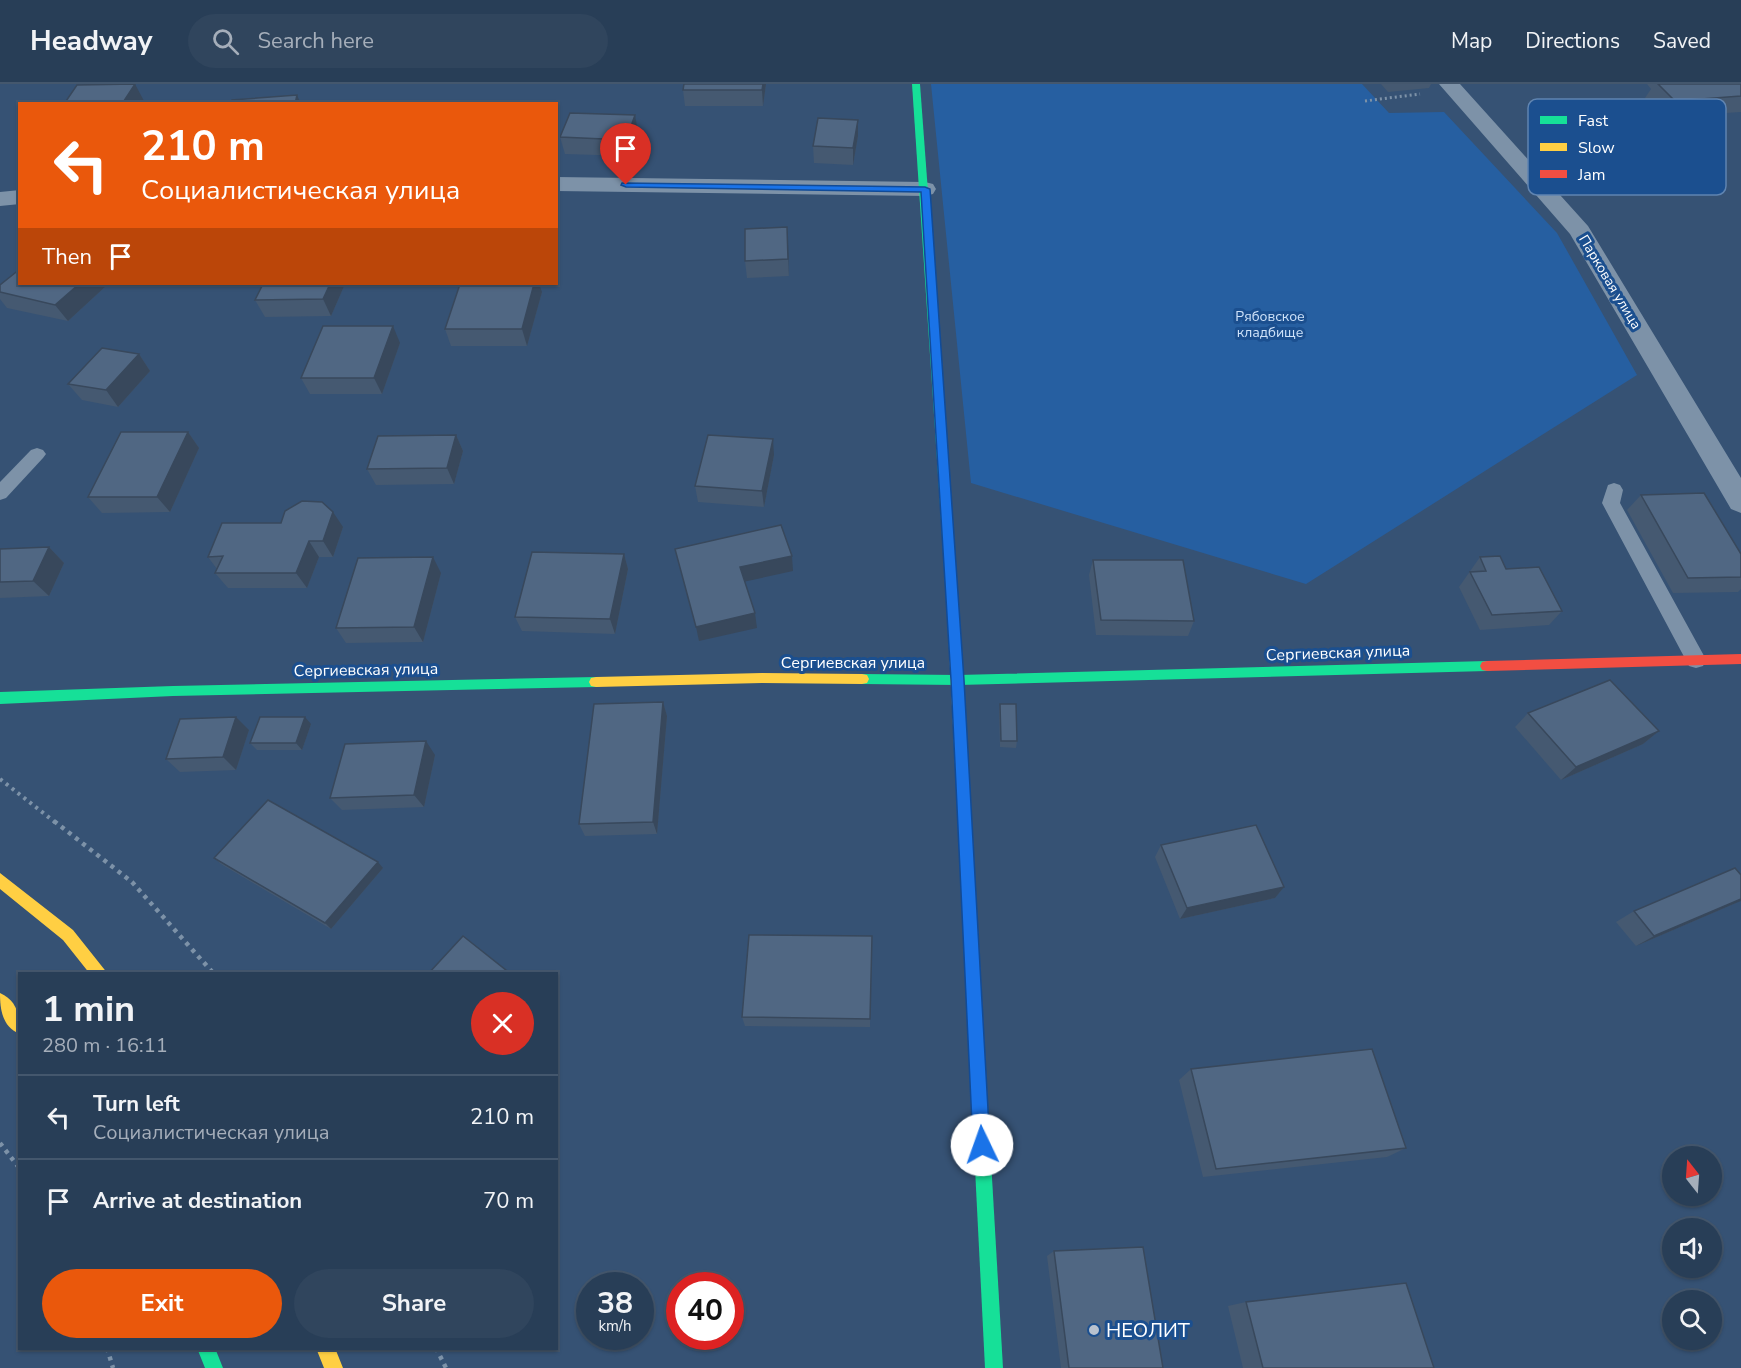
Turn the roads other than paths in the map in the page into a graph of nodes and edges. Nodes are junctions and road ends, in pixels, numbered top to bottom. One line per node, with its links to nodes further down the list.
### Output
1 (916, 84): 5 (street)
2 (1451, 87): 3 (street, Парковая улица)
3 (1528, 173)
4 (558, 184): 5 (street)
5 (925, 189): 15 (street)
6 (1548, 195): 12 (street, Парковая улица)
7 (18, 197): 8 (street)
8 (0, 199)
9 (38, 454): 11 (lane)
10 (1614, 490): 14 (lane)
11 (0, 493)
12 (1741, 502)
13 (1741, 659): 14 (street, Сергиевская улица)
14 (1696, 660): 15 (street, Сергиевская улица)
15 (958, 680): 16 (street, Сергиевская улица); 25 (street)
16 (0, 698)
17 (0, 880): 18 (street)
18 (98, 972)
19 (0, 1001): 20 (street)
20 (18, 1024)
21 (207, 1350): 23 (street)
22 (326, 1350): 24 (street)
23 (213, 1368)
24 (334, 1368)
25 (994, 1368)

